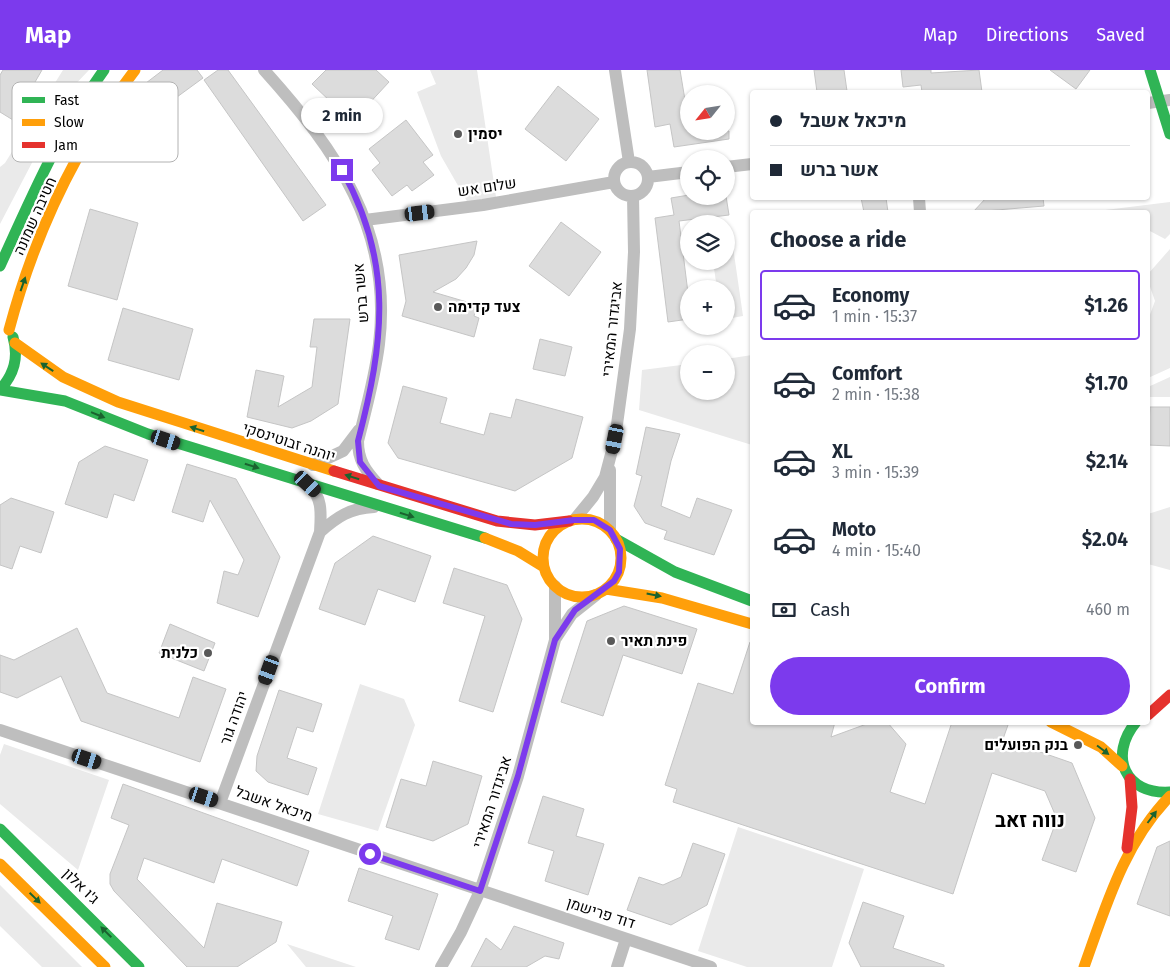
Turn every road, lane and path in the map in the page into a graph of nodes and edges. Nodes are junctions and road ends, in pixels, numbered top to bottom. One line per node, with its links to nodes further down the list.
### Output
1 (104, 70): 6 (street, חטיבה שמונה)
2 (135, 70): 7 (street, חטיבה שמונה, one-way to 2)
3 (264, 70): 19 (street, אשר ברש)
4 (616, 70): 12 (street)
5 (1150, 70): 8 (street)
6 (95, 82)
7 (126, 82)
8 (1159, 102): 9 (street)
9 (1170, 134)
10 (48, 162): 20 (street, חטיבה שמונה)
11 (77, 162): 22 (street, חטיבה שמונה, one-way to 11)
12 (629, 162): 16 (street); 17 (street)
13 (750, 164): 14 (street)
14 (735, 166)
15 (680, 173): 16 (street)
16 (648, 177): 18 (street)
17 (614, 182): 18 (street); 19 (street, שלום אש)
18 (633, 196): 26 (street, אביגדור המאירי)
19 (365, 220): 25 (street, אשר ברש)
20 (0, 266)
21 (0, 321): 22 (street)
22 (9, 330): 23 (street)
23 (15, 344): 24 (street); 27 (street, יוהנה זבוטינסקי, one-way to 23)
24 (0, 390): 28 (street, one-way to 28)
25 (362, 424): 27 (street, אשר ברש); 29 (street, אשר ברש)
26 (610, 463): 31 (street, אביגדור המאירי); 33 (street, אביגדור המאירי)
27 (312, 465): 29 (street, יוהנה זבוטינסקי, one-way to 27)
28 (308, 484): 30 (street); 32 (street, יהודה גור)
29 (379, 486): 31 (street, יוהנה זבוטינסקי)
30 (380, 507): 32 (street); 34 (street, one-way to 34)
31 (572, 520): 33 (street); 34 (street)
32 (320, 532): 50 (street, יהודה גור)
33 (613, 534): 36 (street); 37 (street)
34 (544, 567): 35 (street)
35 (555, 586): 36 (street); 39 (street, אביגדור המאירי)
36 (601, 592): 38 (street, one-way to 38); 39 (street, אביגדור המאירי)
37 (750, 601)
38 (750, 623)
39 (555, 640): 54 (street, אביגדור המאירי)
40 (1170, 695): 41 (street)
41 (1150, 713)
42 (1150, 715): 43 (street)
43 (1168, 715)
44 (1057, 725): 47 (street, one-way to 47)
45 (1132, 725): 47 (street)
46 (0, 730): 50 (street, מיכאל אשבל)
47 (1122, 766): 48 (street)
48 (1130, 779): 49 (street); 53 (street)
49 (1170, 794): 53 (street, one-way to 49)
50 (220, 803): 54 (street, מיכאל אשבל)
51 (0, 828): 57 (street, ג'ו אלון, one-way to 51)
52 (0, 864): 56 (street, one-way to 56)
53 (1121, 871): 61 (street)
54 (480, 891): 55 (street, דוד פרישמן); 58 (street, אביגדור המאירי)
55 (626, 939): 59 (street); 60 (street, דוד פרישמן)
56 (105, 967)
57 (139, 967)
58 (440, 967)
59 (617, 967)
60 (711, 967)
61 (1084, 967)

